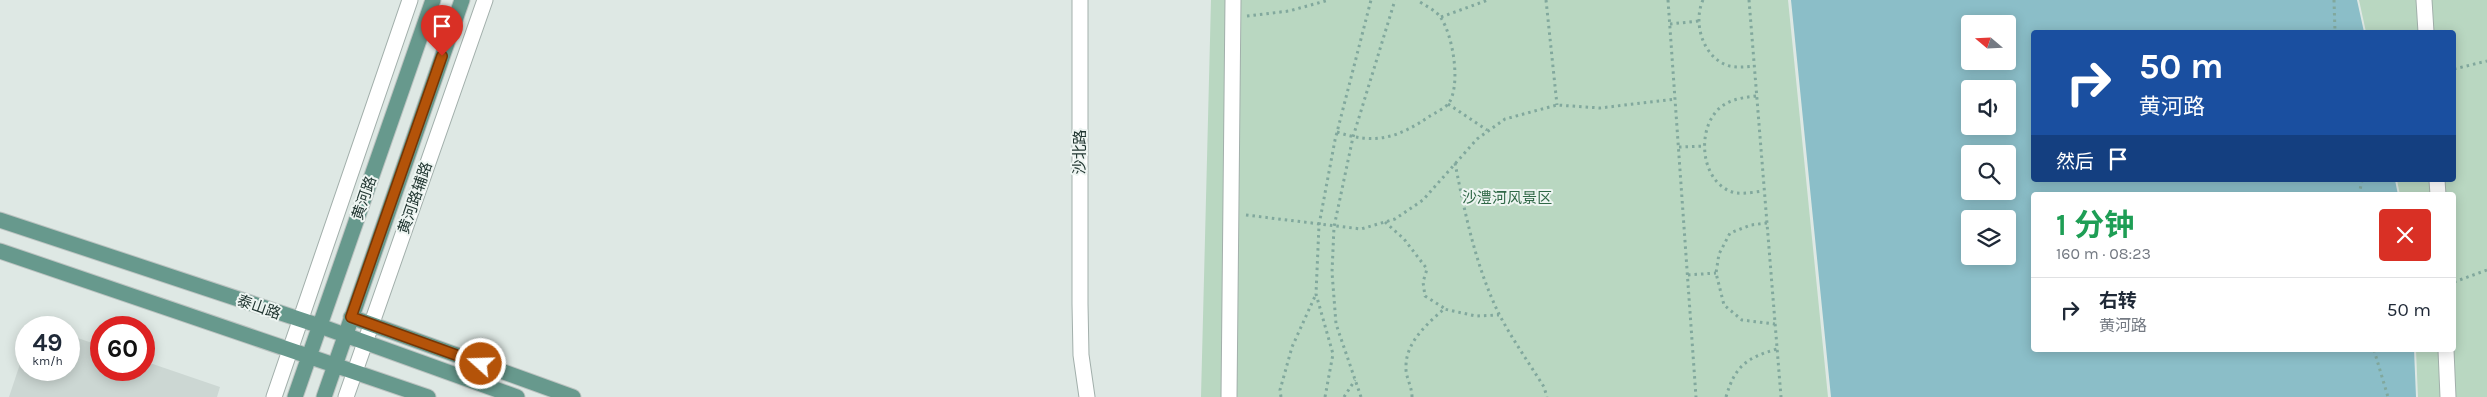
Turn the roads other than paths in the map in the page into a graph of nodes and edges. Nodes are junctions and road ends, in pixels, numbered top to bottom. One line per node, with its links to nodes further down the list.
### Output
1 (410, 0): 12 (street)
2 (433, 0): 14 (main road, 黄河路)
3 (462, 0): 11 (main road, 黄河路)
4 (484, 0): 13 (street, 黄河路辅路)
5 (1080, 0): 29 (street, 沙北路)
6 (1233, 0): 30 (street)
7 (2424, 0): 8 (street)
8 (2426, 30)
9 (0, 220): 12 (main road, 泰山路)
10 (0, 252): 17 (main road)
11 (351, 317): 13 (main road); 15 (main road, 黄河路)
12 (300, 320): 14 (main road, 泰山路); 17 (street)
13 (370, 324): 16 (street, 黄河路辅路); 28 (main road)
14 (320, 326): 15 (main road, 泰山路); 19 (main road, 黄河路)
15 (345, 335): 16 (main road, 泰山路); 20 (main road, 黄河路)
16 (364, 342): 21 (street, 黄河路辅路); 27 (main road, 泰山路)
17 (289, 351): 19 (main road); 22 (street)
18 (2446, 352): 31 (street)
19 (309, 357): 20 (main road); 23 (main road, 黄河路)
20 (335, 366): 21 (main road); 24 (main road, 黄河路)
21 (354, 372): 25 (street, 黄河路辅路); 26 (main road)
22 (274, 397)
23 (295, 397)
24 (324, 397)
25 (346, 397)
26 (428, 397)
27 (517, 397)
28 (573, 397)
29 (1088, 397)
30 (1229, 397)
31 (2448, 397)

